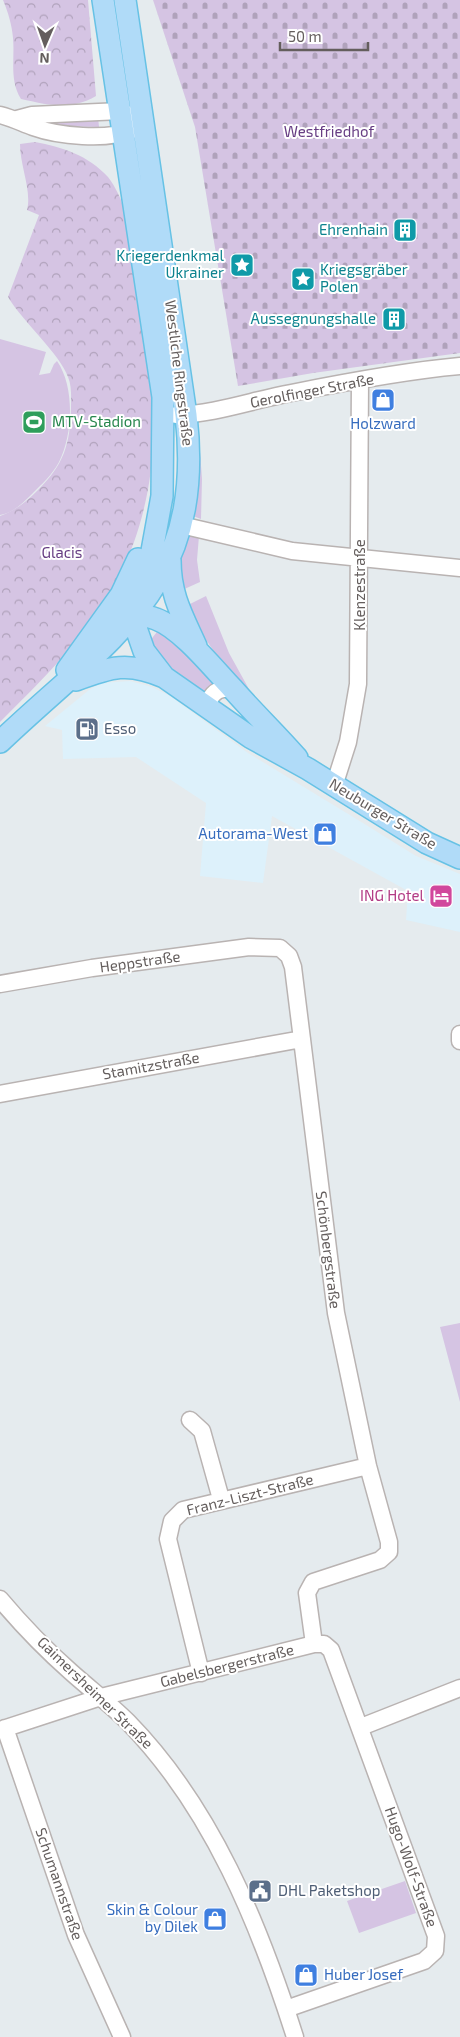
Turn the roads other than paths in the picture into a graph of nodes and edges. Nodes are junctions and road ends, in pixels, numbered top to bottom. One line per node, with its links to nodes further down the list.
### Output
1 (103, 0): 3 (main road, Westliche Ringstraße)
2 (125, 0): 6 (main road, Westliche Ringstraße)
3 (121, 111): 5 (street); 6 (street); 7 (main road, Westliche Ringstraße)
4 (0, 115): 5 (street)
5 (17, 119): 7 (street)
6 (144, 122): 7 (street); 11 (main road, Westliche Ringstraße)
7 (124, 134): 10 (main road, Westliche Ringstraße)
8 (460, 366): 9 (street, Gerolfinger Straße)
9 (360, 380): 11 (street, Gerolfinger Straße); 15 (street, Klenzestraße)
10 (163, 415): 11 (street, Gerolfinger Straße); 12 (main road, Westliche Ringstraße)
11 (186, 415): 13 (main road, Westliche Ringstraße)
12 (160, 511): 17 (main road, Westliche Ringstraße); 18 (main road, Westliche Ringstraße)
13 (181, 525): 14 (main road, Westliche Ringstraße); 15 (street)
14 (170, 557): 17 (main road, Westliche Ringstraße); 19 (main road, Neuburger Straße)
15 (360, 559): 16 (street); 27 (street, Klenzestraße)
16 (460, 568)
17 (134, 616): 18 (main road, Neuburger Straße); 19 (main road, Neuburger Straße); 20 (main road, Neuburger Straße); 21 (main road, Westliche Ringstraße)
18 (97, 628): 23 (main road, Westliche Ringstraße)
19 (200, 653): 22 (main road, Neuburger Straße)
20 (164, 677): 21 (main road, Neuburger Straße); 24 (main road, Neuburger Straße)
21 (66, 684): 23 (main road, Westliche Ringstraße)
22 (232, 689): 24 (street); 26 (main road, Neuburger Straße)
23 (37, 707): 25 (main road, Westliche Ringstraße)
24 (211, 710): 26 (main road, Neuburger Straße)
25 (0, 742)
26 (308, 769): 27 (main road, Neuburger Straße)
27 (334, 786): 28 (main road, Neuburger Straße)
28 (460, 858)
29 (280, 948): 30 (street, Heppstraße); 32 (street, Schönbergstraße)
30 (0, 984)
31 (460, 1034): 33 (street)
32 (302, 1039): 34 (street, Stamitzstraße); 36 (street, Schönbergstraße)
33 (460, 1041)
34 (0, 1094)
35 (190, 1420): 37 (street)
36 (368, 1466): 37 (street, Franz-Liszt-Straße); 38 (street, Schönbergstraße)
37 (222, 1499): 41 (street, Franz-Liszt-Straße)
38 (389, 1552): 40 (street, Gabelsbergerstraße)
39 (0, 1599): 43 (street, Gaimersheimer Straße)
40 (314, 1644): 41 (street, Gabelsbergerstraße); 44 (street, Hugo-Wolf-Straße)
41 (201, 1673): 43 (street, Gabelsbergerstraße)
42 (460, 1688): 44 (street)
43 (101, 1697): 45 (street, Gabelsbergerstraße); 46 (street, Gaimersheimer Straße)
44 (361, 1727): 46 (street, Hugo-Wolf-Straße)
45 (3, 1729): 47 (street, Schumannstraße)
46 (286, 2008): 48 (street, Gaimersheimer Straße)
47 (122, 2037)
48 (295, 2037)

